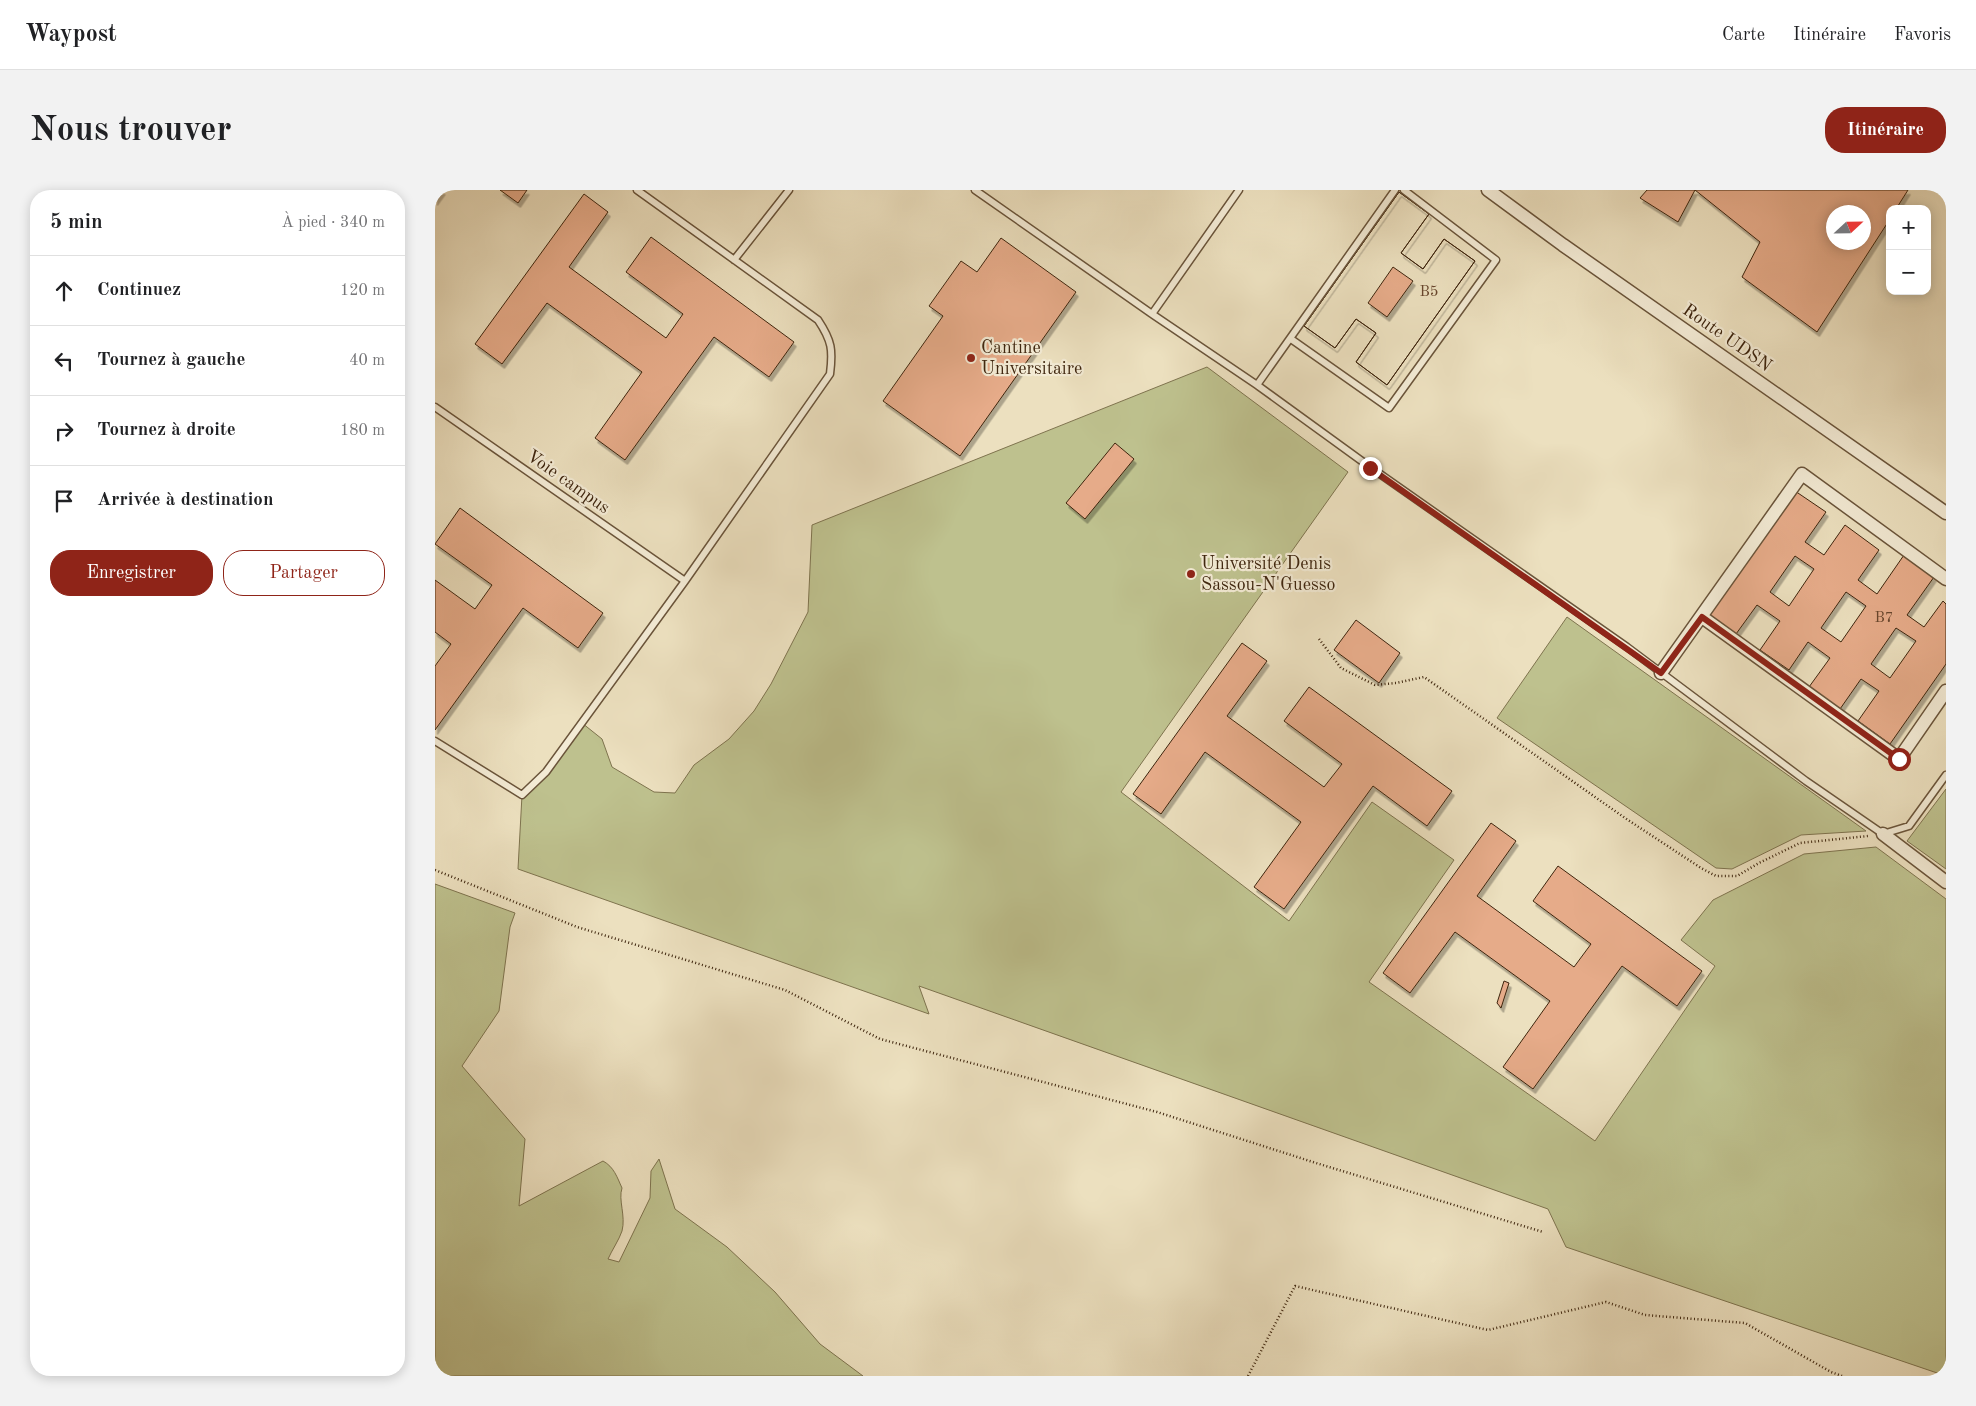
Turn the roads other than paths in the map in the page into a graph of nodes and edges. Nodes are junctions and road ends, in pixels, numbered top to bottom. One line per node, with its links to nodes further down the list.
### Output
1 (637, 190): 8 (lane)
2 (789, 190): 8 (lane)
3 (975, 190): 9 (lane)
4 (1239, 190): 9 (lane)
5 (1395, 190): 10 (lane)
6 (1404, 190): 10 (lane)
7 (1488, 190): 13 (street, Route UDSN)
8 (734, 260): 15 (lane)
9 (1152, 314): 11 (lane)
10 (1291, 339): 11 (lane)
11 (1257, 384): 17 (lane)
12 (435, 407): 15 (lane, Voie campus)
13 (1946, 513)
14 (1946, 579): 16 (street)
15 (685, 581): 19 (lane)
16 (1702, 617): 17 (street); 18 (street)
17 (1661, 673): 21 (lane)
18 (1946, 691)
19 (435, 741)
20 (1946, 775): 21 (lane)
21 (1883, 834): 22 (street)
22 (1946, 882)

